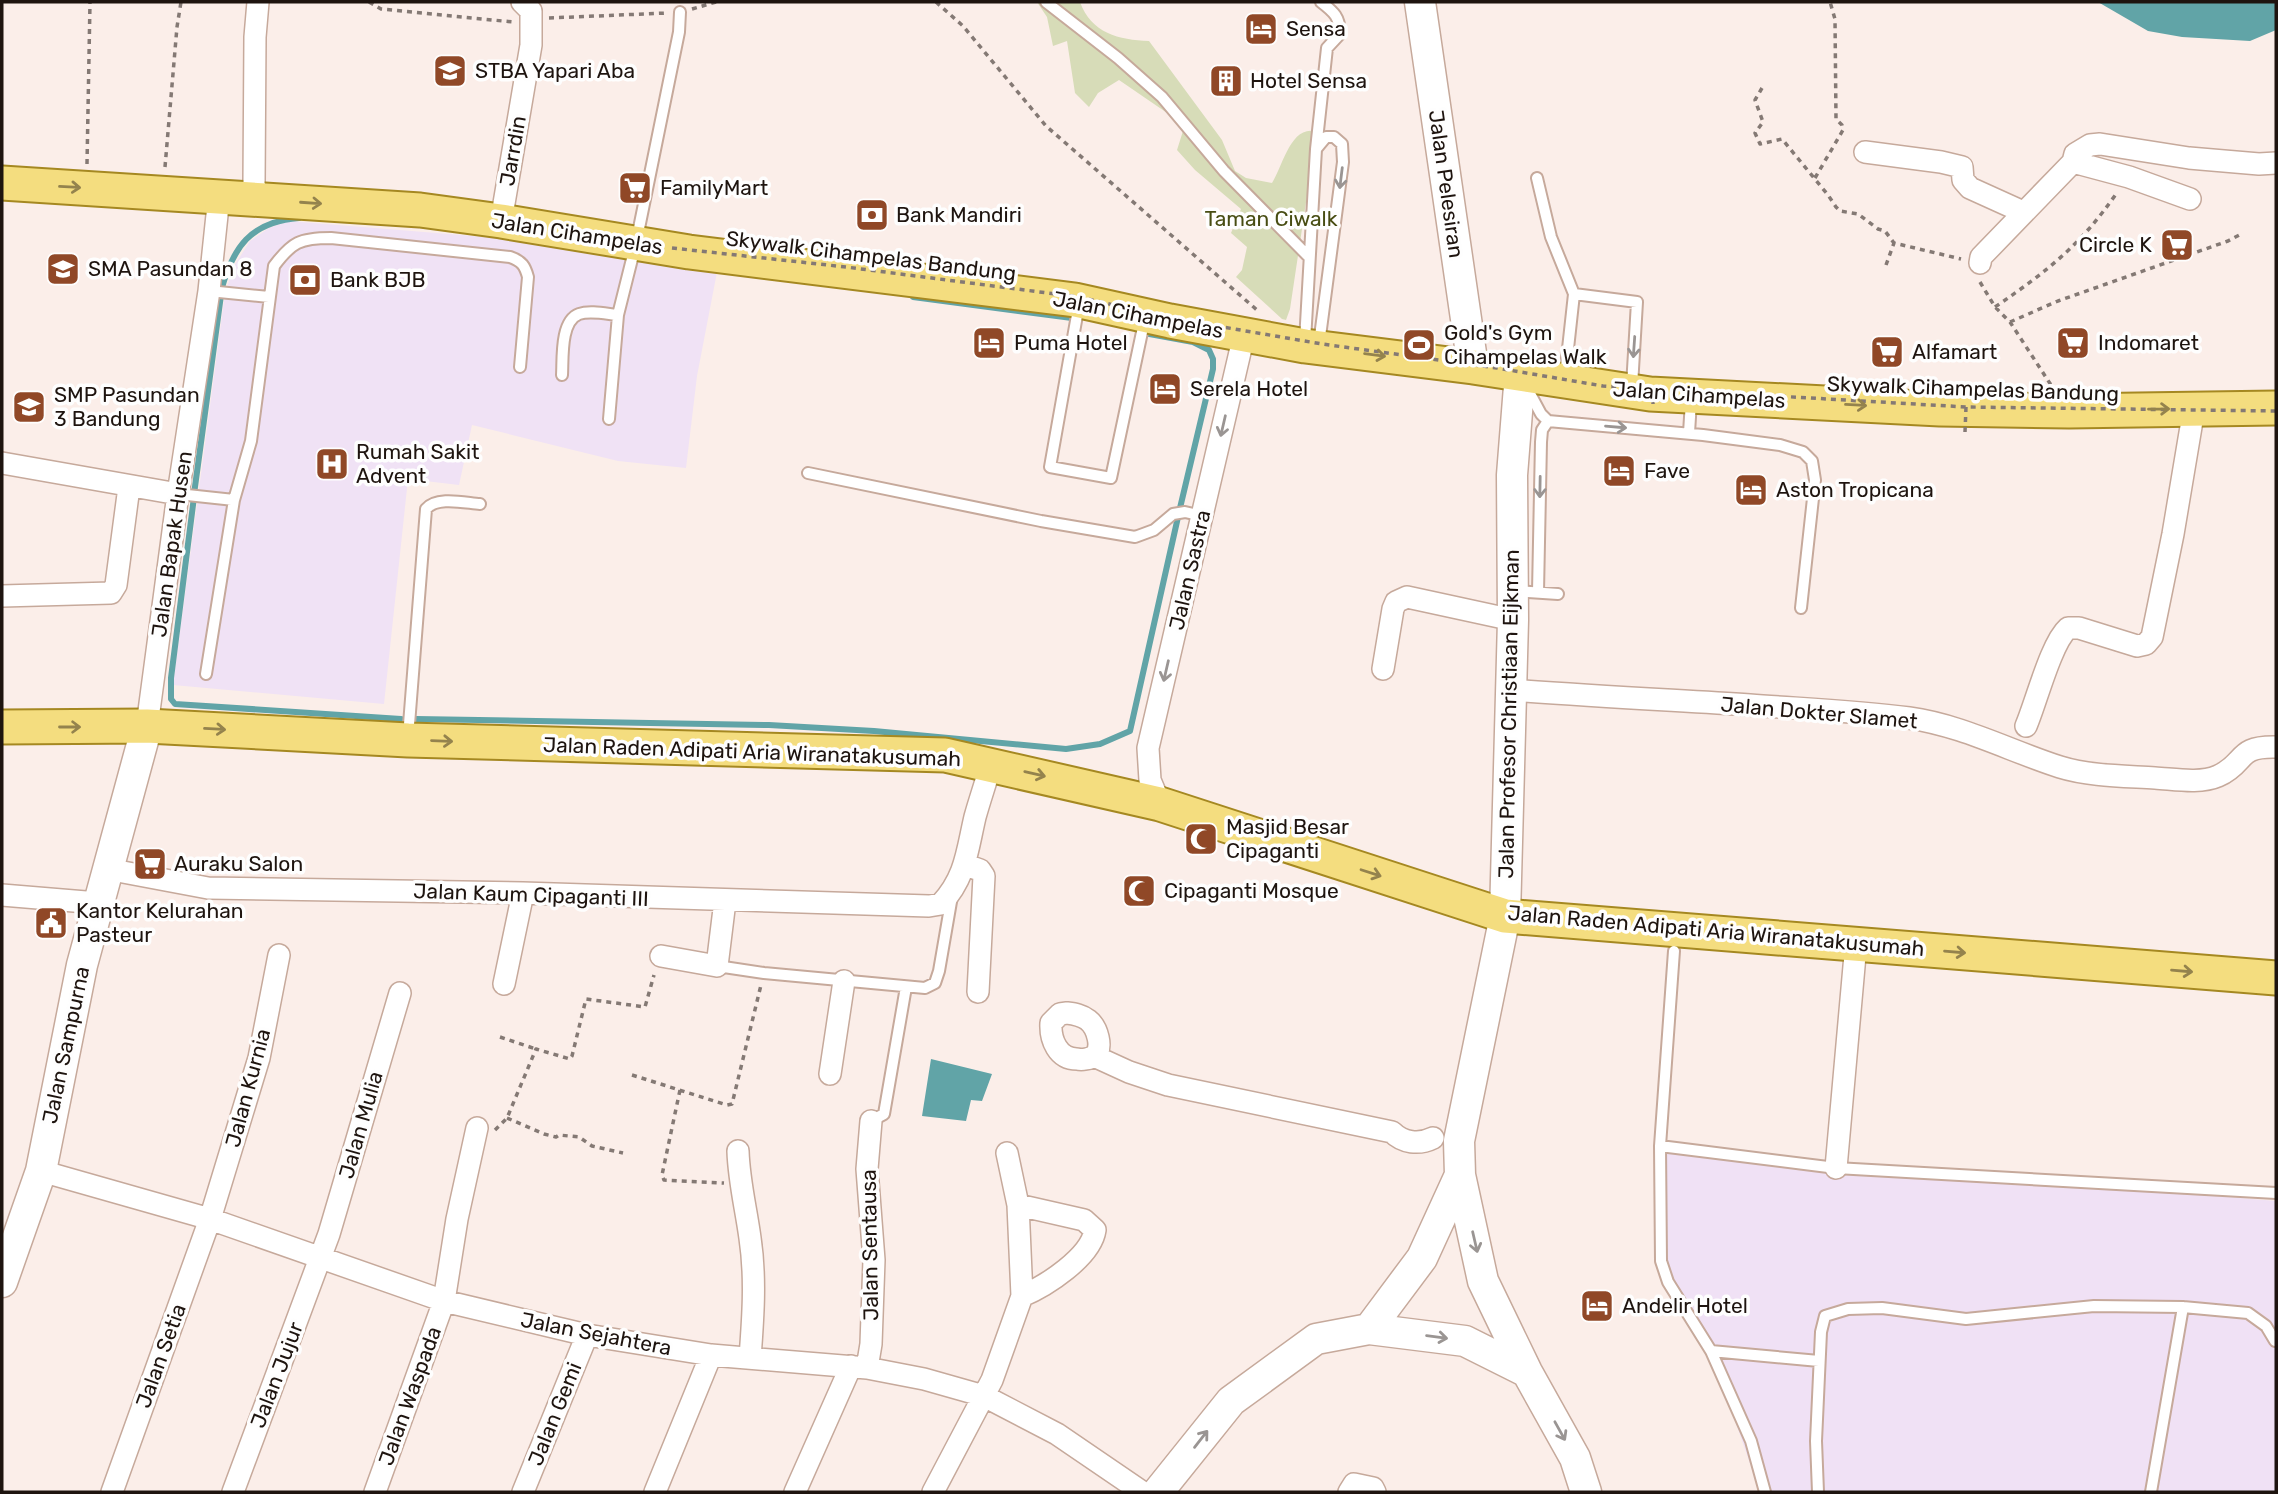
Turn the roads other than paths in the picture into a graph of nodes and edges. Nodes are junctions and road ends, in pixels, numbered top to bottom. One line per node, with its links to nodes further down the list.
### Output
1 (258, 2): 14 (street)
2 (1046, 2): 19 (lane)
3 (1321, 2): 7 (lane)
4 (1420, 2): 28 (street, Jalan Pelesiran)
5 (680, 12): 18 (lane)
6 (529, 15): 17 (street, Jarrdin)
7 (1316, 149): 19 (lane); 27 (lane, one-way to 27)
8 (1865, 152): 16 (street)
9 (2073, 162): 10 (street); 15 (street); 16 (street)
10 (2276, 163)
11 (1537, 177): 22 (lane)
12 (2, 183): 13 (main road, Jalan Cihampelas, one-way to 13)
13 (219, 196): 14 (main road, Jalan Cihampelas); 21 (street, Jalan Bapak Husen)
14 (257, 199): 17 (main road, Jalan Cihampelas, one-way to 17)
15 (2190, 200)
16 (2023, 212): 20 (street)
17 (501, 220): 18 (main road, Jalan Cihampelas)
18 (636, 243): 24 (main road, Jalan Cihampelas); 25 (lane)
19 (1309, 257): 27 (lane)
20 (1980, 263)
21 (209, 291): 23 (lane); 43 (street, Jalan Bapak Husen)
22 (1574, 294): 32 (lane); 33 (lane, one-way to 33)
23 (269, 298): 29 (lane); 44 (lane)
24 (1080, 301): 26 (main road, Jalan Cihampelas); 26 (lane)
25 (618, 315): 31 (lane); 37 (lane)
26 (1162, 320): 27 (main road, Jalan Cihampelas)
27 (1283, 336): 28 (main road, Jalan Cihampelas, one-way to 28); 46 (street, Jalan Sastra, one-way to 46)
28 (1473, 367): 30 (main road, Jalan Cihampelas)
29 (520, 368)
30 (1520, 374): 32 (main road, Jalan Cihampelas); 38 (lane); 49 (street, Jalan Profesor Christiaan Eijkman)
31 (562, 376)
32 (1564, 382): 33 (main road, Jalan Cihampelas)
33 (1645, 395): 34 (main road, Jalan Cihampelas)
34 (1691, 397): 35 (main road, Jalan Cihampelas, one-way to 35); 39 (lane)
35 (2194, 409): 36 (main road, Jalan Cihampelas); 55 (street)
36 (2276, 410)
37 (608, 419)
38 (1548, 421): 39 (lane, one-way to 39); 49 (lane, one-way to 49)
39 (1689, 433): 50 (lane)
40 (2, 463): 42 (street)
41 (808, 473): 46 (lane)
42 (128, 486): 43 (street); 48 (street)
43 (178, 494): 44 (lane); 54 (street, Jalan Bapak Husen)
44 (234, 500): 52 (lane)
45 (480, 504): 57 (lane)
46 (1202, 516): 60 (street, Jalan Sastra, one-way to 60)
47 (1558, 594): 49 (lane)
48 (2, 596)
49 (1521, 601): 51 (street); 53 (street, Jalan Profesor Christiaan Eijkman)
50 (1801, 608)
51 (1383, 669)
52 (206, 674)
53 (1511, 690): 58 (street, Jalan Dokter Slamet); 68 (street, Jalan Profesor Christiaan Eijkman)
54 (147, 726): 56 (main road, Jalan Raden Adipati Aria Wiranatakusumah, one-way to 54); 57 (main road, Jalan Raden Adipati Aria Wiranatakusumah, one-way to 57); 62 (street, Jalan Sampurna)
55 (2026, 726)
56 (2, 727)
57 (408, 740): 59 (main road, Jalan Raden Adipati Aria Wiranatakusumah, one-way to 59)
58 (2276, 747)
59 (991, 764): 60 (main road, Jalan Raden Adipati Aria Wiranatakusumah, one-way to 60); 61 (street)
60 (1160, 804): 68 (main road, Jalan Raden Adipati Aria Wiranatakusumah, one-way to 68)
61 (966, 865): 63 (street); 78 (street)
62 (107, 869): 64 (street, Jalan Kaum Cipaganti III); 67 (street, Jalan Sampurna)
63 (952, 892): 66 (street, Jalan Kaum Cipaganti III); 77 (lane)
64 (523, 894): 66 (street, Jalan Kaum Cipaganti III); 76 (street)
65 (2, 895): 67 (street)
66 (725, 901): 73 (street)
67 (91, 902): 89 (street, Jalan Sampurna)
68 (1505, 915): 69 (main road, Jalan Raden Adipati Aria Wiranatakusumah); 84 (street, Jalan Profesor Christiaan Eijkman)
69 (1856, 944): 74 (main road, Jalan Raden Adipati Aria Wiranatakusumah, one-way to 74); 88 (street)
70 (1674, 951): 85 (lane)
71 (279, 955): 93 (street, Jalan Kurnia)
72 (661, 956): 73 (street)
73 (717, 966): 75 (lane)
74 (2276, 978)
75 (844, 981): 77 (lane); 81 (street)
76 (504, 984)
77 (906, 987): 82 (lane)
78 (978, 992)
79 (400, 993): 94 (street, Jalan Mulia)
80 (1094, 1056): 84 (street)
81 (830, 1074)
82 (871, 1121): 106 (street, Jalan Sentausa)
83 (477, 1128): 97 (street, Jalan Waspada)
84 (1444, 1140): 90 (street, Jalan Profesor Christiaan Eijkman)
85 (1660, 1146): 88 (lane); 102 (lane)
86 (738, 1151): 104 (street)
87 (1007, 1153): 92 (street)
88 (1836, 1168): 91 (lane)
89 (41, 1171): 93 (street, Jalan Sejahtera); 95 (street, Jalan Sampurna)
90 (1460, 1175): 99 (street, Jalan Profesor Christiaan Eijkman); 107 (street, Jalan Profesor Christiaan Eijkman, one-way to 107)
91 (2276, 1193)
92 (1018, 1205): 96 (street); 96 (street)
93 (210, 1219): 94 (street, Jalan Sejahtera); 110 (street, Jalan Setia)
94 (321, 1257): 97 (street, Jalan Sejahtera); 111 (street, Jalan Jujur)
95 (2, 1282)
96 (1022, 1296): 108 (street)
97 (444, 1301): 100 (street, Jalan Sejahtera); 112 (street, Jalan Waspada)
98 (2183, 1307): 101 (lane); 105 (lane); 124 (lane)
99 (1369, 1329): 107 (street, one-way to 107); 118 (street, one-way to 99)
100 (587, 1335): 103 (street, Jalan Sejahtera); 113 (street, Jalan Gemi)
101 (2275, 1341)
102 (1711, 1351): 105 (lane); 122 (lane)
103 (711, 1355): 104 (street, Jalan Sejahtera); 114 (street)
104 (750, 1358): 106 (street, Jalan Sejahtera)
105 (1819, 1361): 123 (lane)
106 (859, 1367): 108 (street, Jalan Sejahtera); 115 (street, Jalan Sentausa)
107 (1527, 1372): 121 (street, Jalan Profesor Christiaan Eijkman, one-way to 121)
108 (984, 1396): 116 (street); 117 (street, Jalan Sejahtera)
109 (1350, 1489): 119 (street)
110 (112, 1492)
111 (233, 1492)
112 (375, 1492)
113 (523, 1492)
114 (654, 1492)
115 (795, 1492)
116 (933, 1492)
117 (1142, 1492)
118 (1158, 1492)
119 (1375, 1492): 120 (street)
120 (1380, 1492)
121 (1586, 1492)
122 (1765, 1492)
123 (1818, 1492)
124 (2151, 1492)

